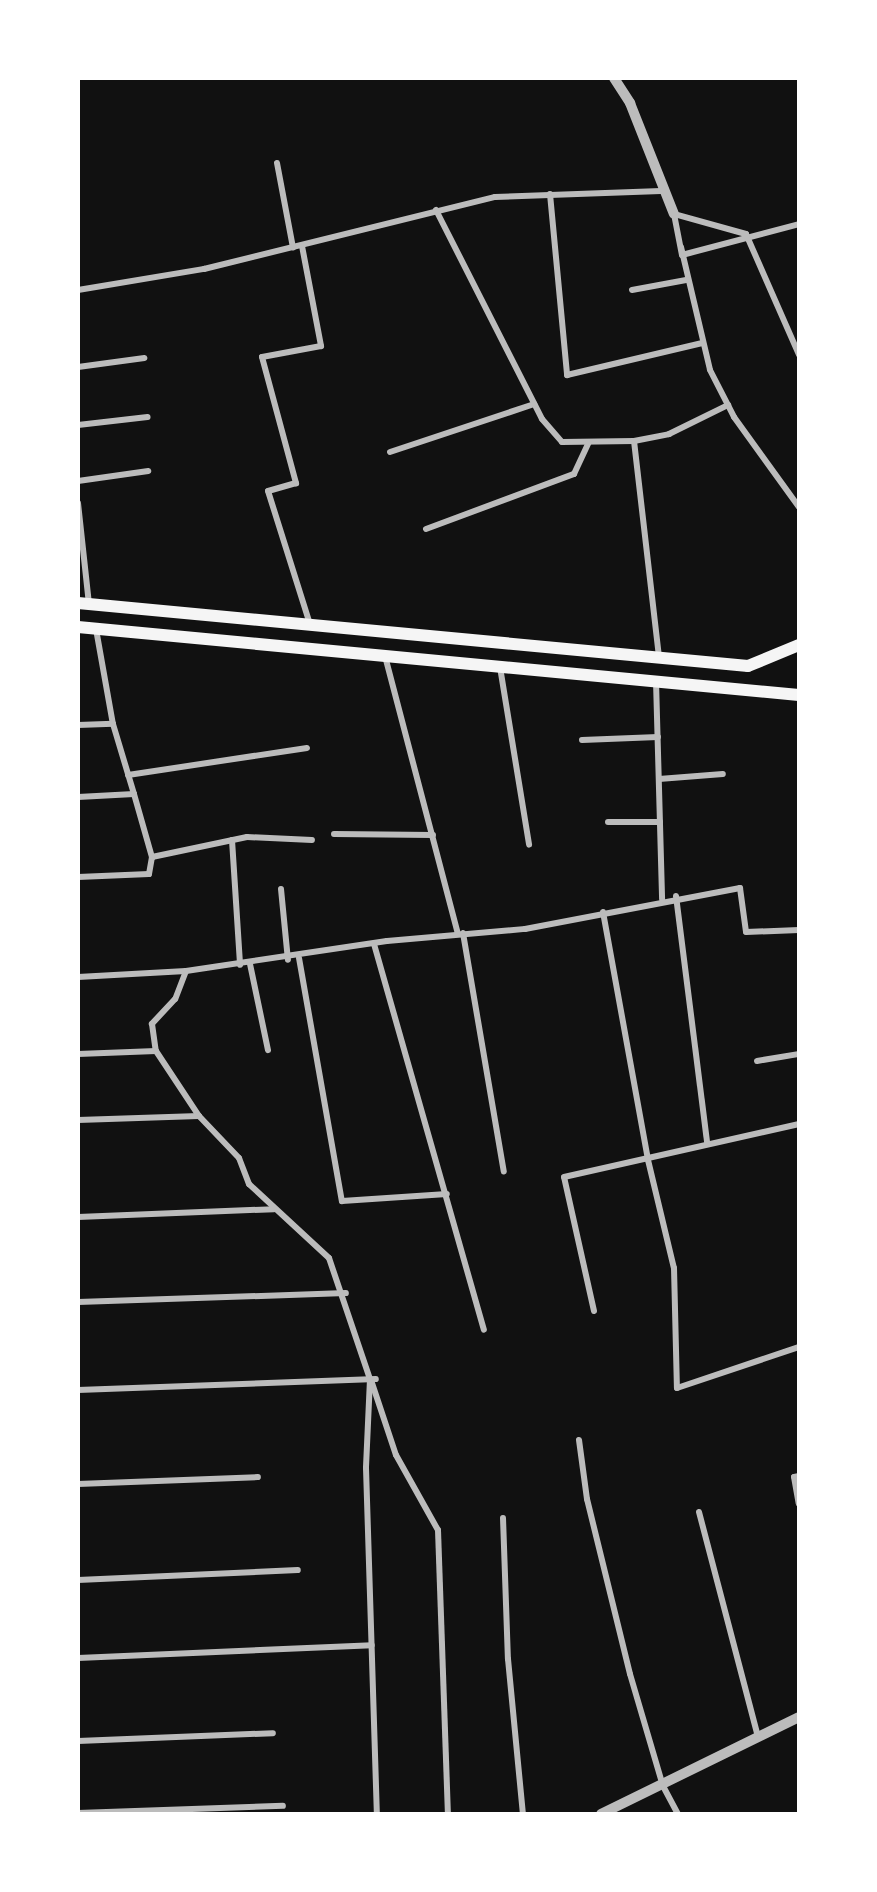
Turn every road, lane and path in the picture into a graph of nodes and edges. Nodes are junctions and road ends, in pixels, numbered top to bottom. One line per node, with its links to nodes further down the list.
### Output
1 (614, 78): 3 (street)
2 (277, 163): 11 (street)
3 (661, 191): 4 (street); 6 (street)
4 (550, 194): 5 (street); 16 (street)
5 (435, 210): 9 (street); 20 (street)
6 (674, 214): 8 (street); 12 (street)
7 (799, 224): 8 (street)
8 (746, 234): 12 (street); 17 (street)
9 (302, 246): 11 (street); 33 (street)
10 (681, 247): 12 (street)
11 (293, 248): 14 (street)
12 (682, 255): 13 (street)
13 (686, 280): 15 (street); 16 (street)
14 (78, 290)
15 (632, 290)
16 (702, 343): 21 (street)
17 (799, 355)
18 (144, 358): 19 (street)
19 (78, 367)
20 (534, 404): 25 (street); 26 (street)
21 (728, 405): 24 (street); 30 (street)
22 (148, 417): 23 (street)
23 (78, 425)
24 (634, 441): 25 (street); 38 (street)
25 (589, 442): 31 (street)
26 (390, 452)
27 (148, 471): 28 (street)
28 (78, 481)
29 (78, 503): 32 (street)
30 (799, 507)
31 (426, 529)
32 (84, 604): 33 (main road)
33 (310, 625): 38 (main road)
34 (78, 627): 35 (main road)
35 (96, 628): 37 (main road); 42 (street)
36 (799, 645): 38 (main road)
37 (385, 656): 39 (main road); 55 (street)
38 (659, 657)
39 (500, 666): 40 (main road); 58 (street)
40 (656, 681): 41 (main road); 44 (street)
41 (798, 698)
42 (113, 724): 43 (street); 48 (street)
43 (78, 725)
44 (658, 737): 45 (street); 49 (street)
45 (582, 740)
46 (308, 748): 48 (street)
47 (723, 774): 49 (street)
48 (128, 775): 50 (street)
49 (659, 779): 53 (street)
50 (134, 794): 51 (street); 59 (street)
51 (78, 797)
52 (608, 822): 53 (street)
53 (660, 822): 63 (street)
54 (334, 834): 55 (street)
55 (433, 835): 66 (street)
56 (232, 840): 57 (street); 59 (street); 71 (street)
57 (312, 840)
58 (529, 845)
59 (152, 857): 60 (street)
60 (78, 877)
61 (281, 889): 69 (street)
62 (676, 896): 63 (street); 65 (street); 82 (street)
63 (662, 899): 64 (street)
64 (603, 912): 66 (street); 83 (street)
65 (799, 930)
66 (460, 934): 67 (street); 84 (street)
67 (374, 944): 68 (street); 85 (street)
68 (299, 958): 69 (street); 85 (street)
69 (288, 960): 70 (street)
70 (250, 964): 71 (street); 74 (street)
71 (240, 965): 72 (street)
72 (186, 971): 73 (street); 75 (street)
73 (78, 977)
74 (268, 1050)
75 (156, 1052): 76 (street); 79 (street)
76 (78, 1054)
77 (799, 1054): 78 (street)
78 (757, 1061)
79 (199, 1116): 80 (street); 86 (street)
80 (78, 1120)
81 (799, 1124): 82 (street)
82 (707, 1143): 83 (street)
83 (648, 1160): 90 (street); 92 (street)
84 (504, 1172)
85 (447, 1194): 91 (street)
86 (274, 1209): 87 (street); 88 (street)
87 (78, 1217)
88 (343, 1293): 89 (street); 93 (street)
89 (78, 1302)
90 (594, 1311)
91 (484, 1330)
92 (799, 1347)
93 (373, 1379): 94 (street); 104 (street); 114 (street)
94 (78, 1389)
95 (579, 1440): 110 (street)
96 (799, 1476): 99 (street)
97 (258, 1477): 98 (street)
98 (78, 1484)
99 (799, 1504)
100 (699, 1512): 108 (street)
101 (503, 1518): 115 (street)
102 (298, 1570): 103 (street)
103 (78, 1580)
104 (372, 1645): 105 (street); 113 (street)
105 (78, 1658)
106 (799, 1717): 108 (street)
107 (273, 1733): 109 (street)
108 (758, 1738): 110 (street)
109 (78, 1741)
110 (663, 1786): 116 (street); 117 (street)
111 (283, 1806): 112 (street)
112 (78, 1813)
113 (377, 1814)
114 (448, 1814)
115 (523, 1814)
116 (601, 1814)
117 (678, 1814)

